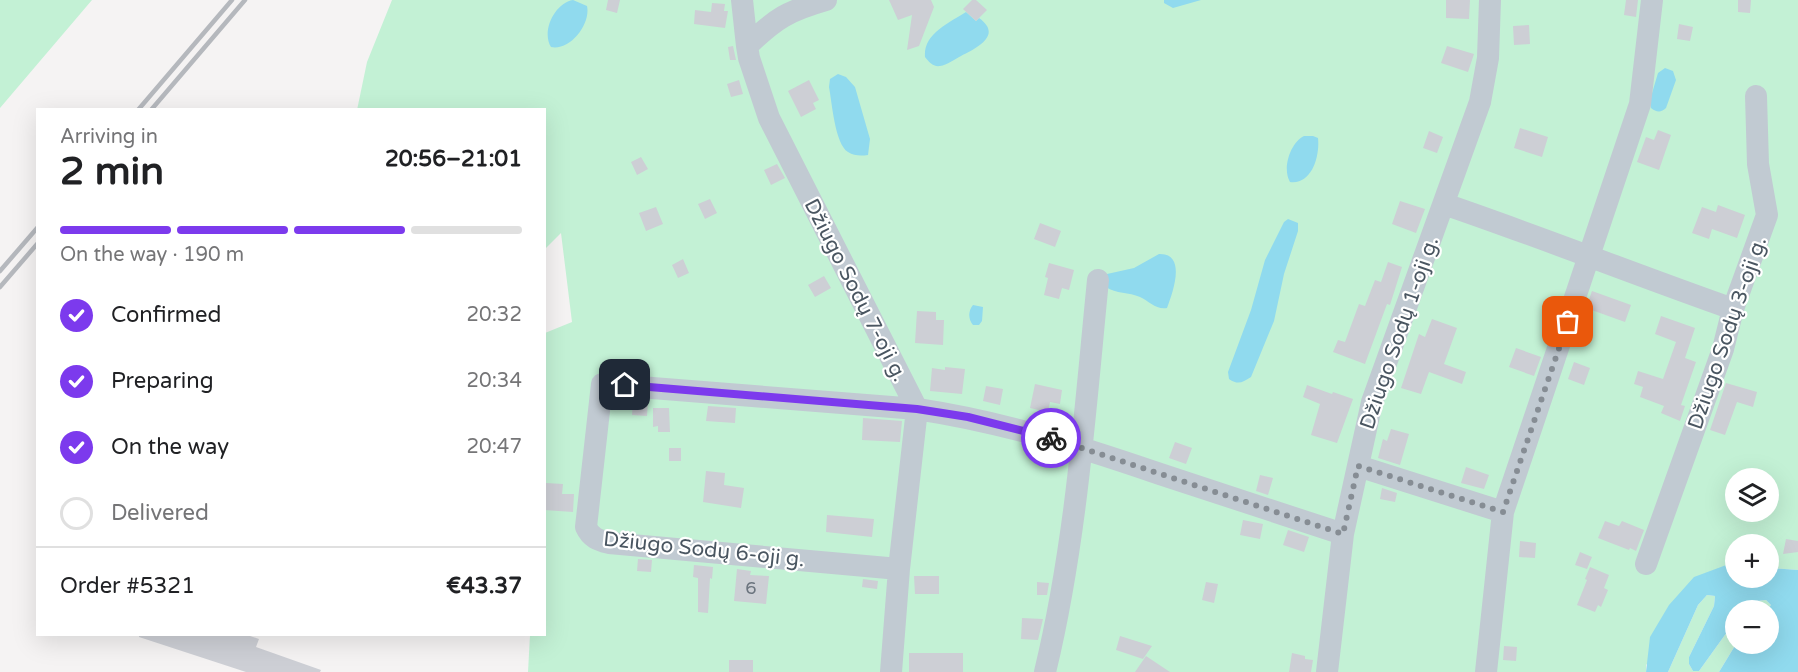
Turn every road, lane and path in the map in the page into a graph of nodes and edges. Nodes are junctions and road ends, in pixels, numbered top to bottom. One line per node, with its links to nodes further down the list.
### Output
1 (742, 0): 5 (street, Džiugo Sodų 7-oji g.)
2 (826, 0): 5 (street)
3 (1490, 0): 7 (street, Džiugo Sodų 1-oji g.)
4 (1652, 0): 8 (street)
5 (747, 46): 11 (street, Džiugo Sodų 7-oji g.)
6 (1756, 96): 10 (street, Džiugo Sodų 3-oji g.)
7 (1444, 204): 8 (street); 13 (street, Džiugo Sodų 1-oji g.)
8 (1589, 258): 10 (street); 14 (street)
9 (1098, 280): 12 (street)
10 (1732, 309): 16 (street, Džiugo Sodų 3-oji g.)
11 (917, 409): 12 (street); 17 (street); 17 (street, Džiugo Sodų 6-oji g.)
12 (1082, 448): 15 (street); 19 (street)
13 (1358, 466): 14 (street); 15 (street, Džiugo Sodų 1-oji g.)
14 (1503, 512): 21 (street)
15 (1343, 534): 20 (street, Džiugo Sodų 1-oji g.)
16 (1646, 564)
17 (899, 569): 18 (street)
18 (891, 672)
19 (1045, 672)
20 (1327, 672)
21 (1486, 672)

